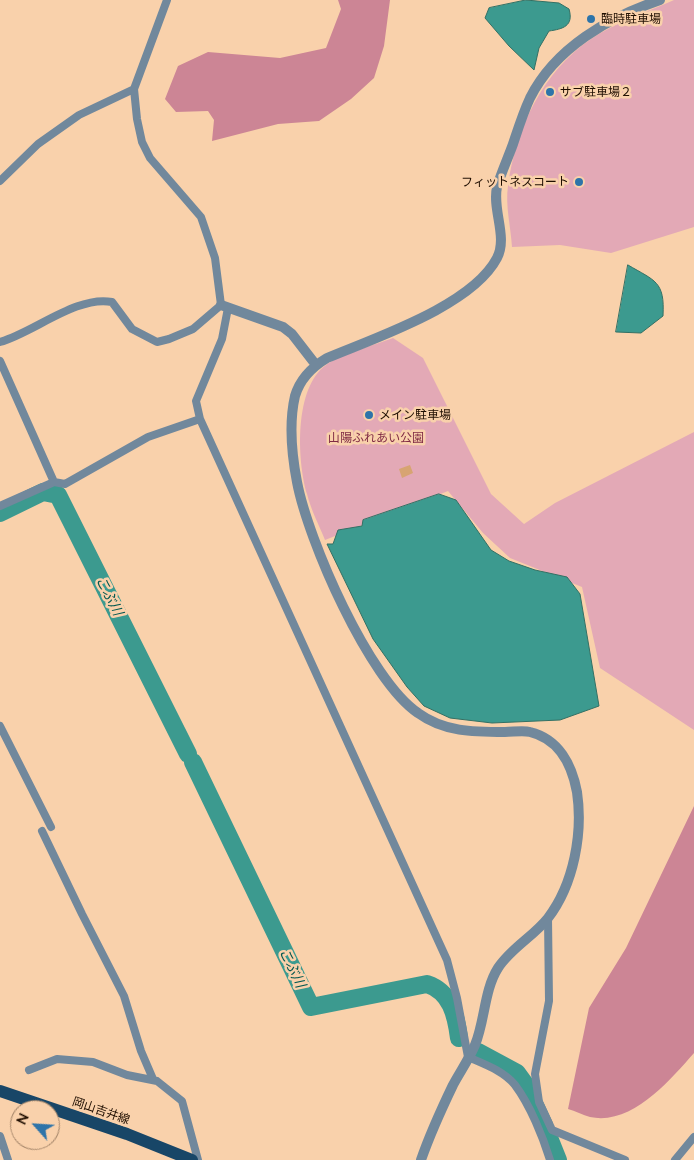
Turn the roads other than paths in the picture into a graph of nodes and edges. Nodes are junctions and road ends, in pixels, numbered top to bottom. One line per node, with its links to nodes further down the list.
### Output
1 (167, 0): 3 (street)
2 (660, 0): 8 (street)
3 (134, 89): 4 (street); 5 (street)
4 (0, 181)
5 (225, 307): 6 (street); 8 (street); 9 (street)
6 (0, 342)
7 (0, 361): 10 (street)
8 (316, 365): 15 (street)
9 (200, 419): 10 (street); 16 (street)
10 (54, 482): 11 (street)
11 (0, 506)
12 (0, 726): 13 (street)
13 (51, 827)
14 (42, 831): 18 (street)
15 (548, 918): 16 (street); 20 (street)
16 (468, 1057): 21 (street); 27 (street)
17 (29, 1070): 18 (street)
18 (153, 1079): 26 (street)
19 (0, 1091): 25 (main road, 岡山吉井線)
20 (552, 1130): 21 (street); 29 (street)
21 (542, 1135): 28 (street)
22 (0, 1136): 24 (street)
23 (694, 1137): 30 (street)
24 (8, 1160)
25 (192, 1160)
26 (198, 1160)
27 (421, 1160)
28 (550, 1160)
29 (625, 1160)
30 (676, 1160)

